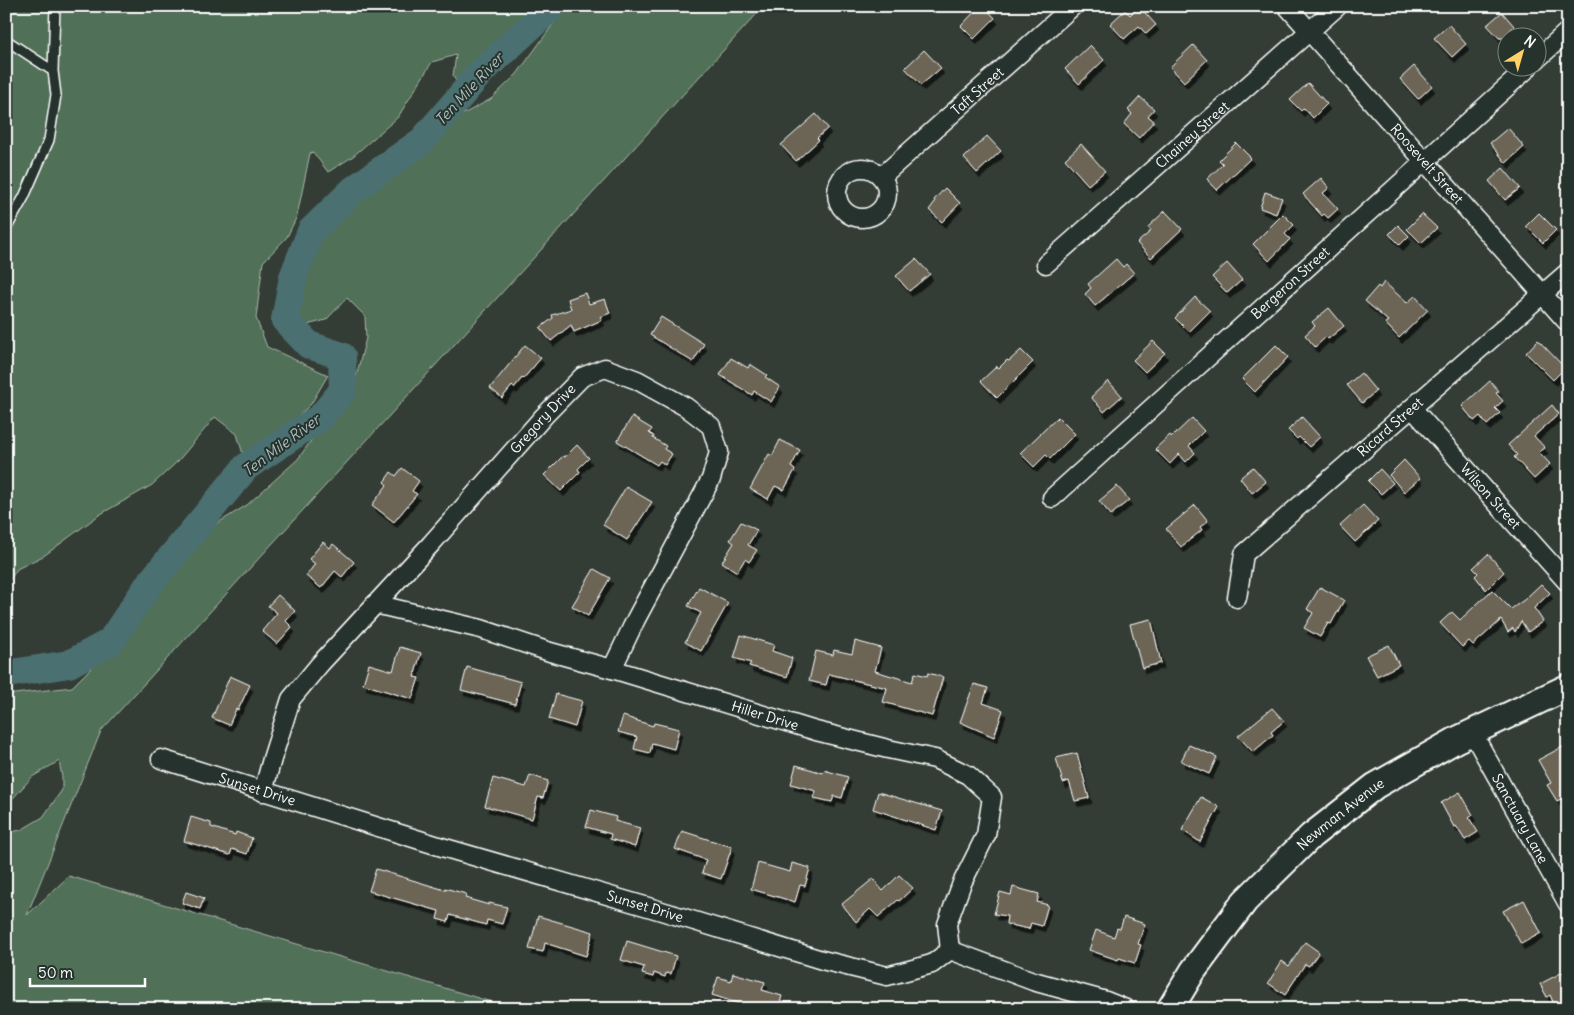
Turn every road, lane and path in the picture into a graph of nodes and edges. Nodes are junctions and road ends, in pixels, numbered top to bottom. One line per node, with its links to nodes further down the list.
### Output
1 (55, 6): 9 (lane)
2 (1073, 6): 12 (street, Taft Street)
3 (1287, 6): 5 (street, Roosevelt Street)
4 (1338, 6): 5 (street, Chainey Street)
5 (1310, 31): 11 (street, Roosevelt Street); 14 (street, Chainey Street)
6 (1568, 31): 8 (street)
7 (6, 40): 9 (lane)
8 (1546, 51)
9 (53, 71): 13 (lane)
10 (1517, 78): 11 (street, Bergeron Street)
11 (1425, 161): 16 (street, Roosevelt Street); 19 (street, Bergeron Street)
12 (881, 177)
13 (6, 229)
14 (1046, 264)
15 (1568, 272): 16 (street, Ricard Street)
16 (1542, 294): 17 (street, Roosevelt Street); 18 (street, Ricard Street)
17 (1568, 323)
18 (1412, 408): 20 (street, Wilson Street); 21 (street, Ricard Street)
19 (1052, 498)
20 (1568, 583)
21 (1237, 598)
22 (375, 604): 23 (street, Hiller Drive); 23 (street, Gregory Drive); 27 (street, Gregory Drive)
23 (612, 668): 29 (street, Hiller Drive)
24 (1568, 686): 25 (main road, Newman Avenue)
25 (1472, 732): 28 (street, Sanctuary Lane); 31 (main road, Newman Avenue)
26 (161, 760): 27 (street, Sunset Drive)
27 (263, 792): 29 (street, Sunset Drive)
28 (1568, 904)
29 (950, 950): 30 (street)
30 (1126, 1009)
31 (1170, 1009)

